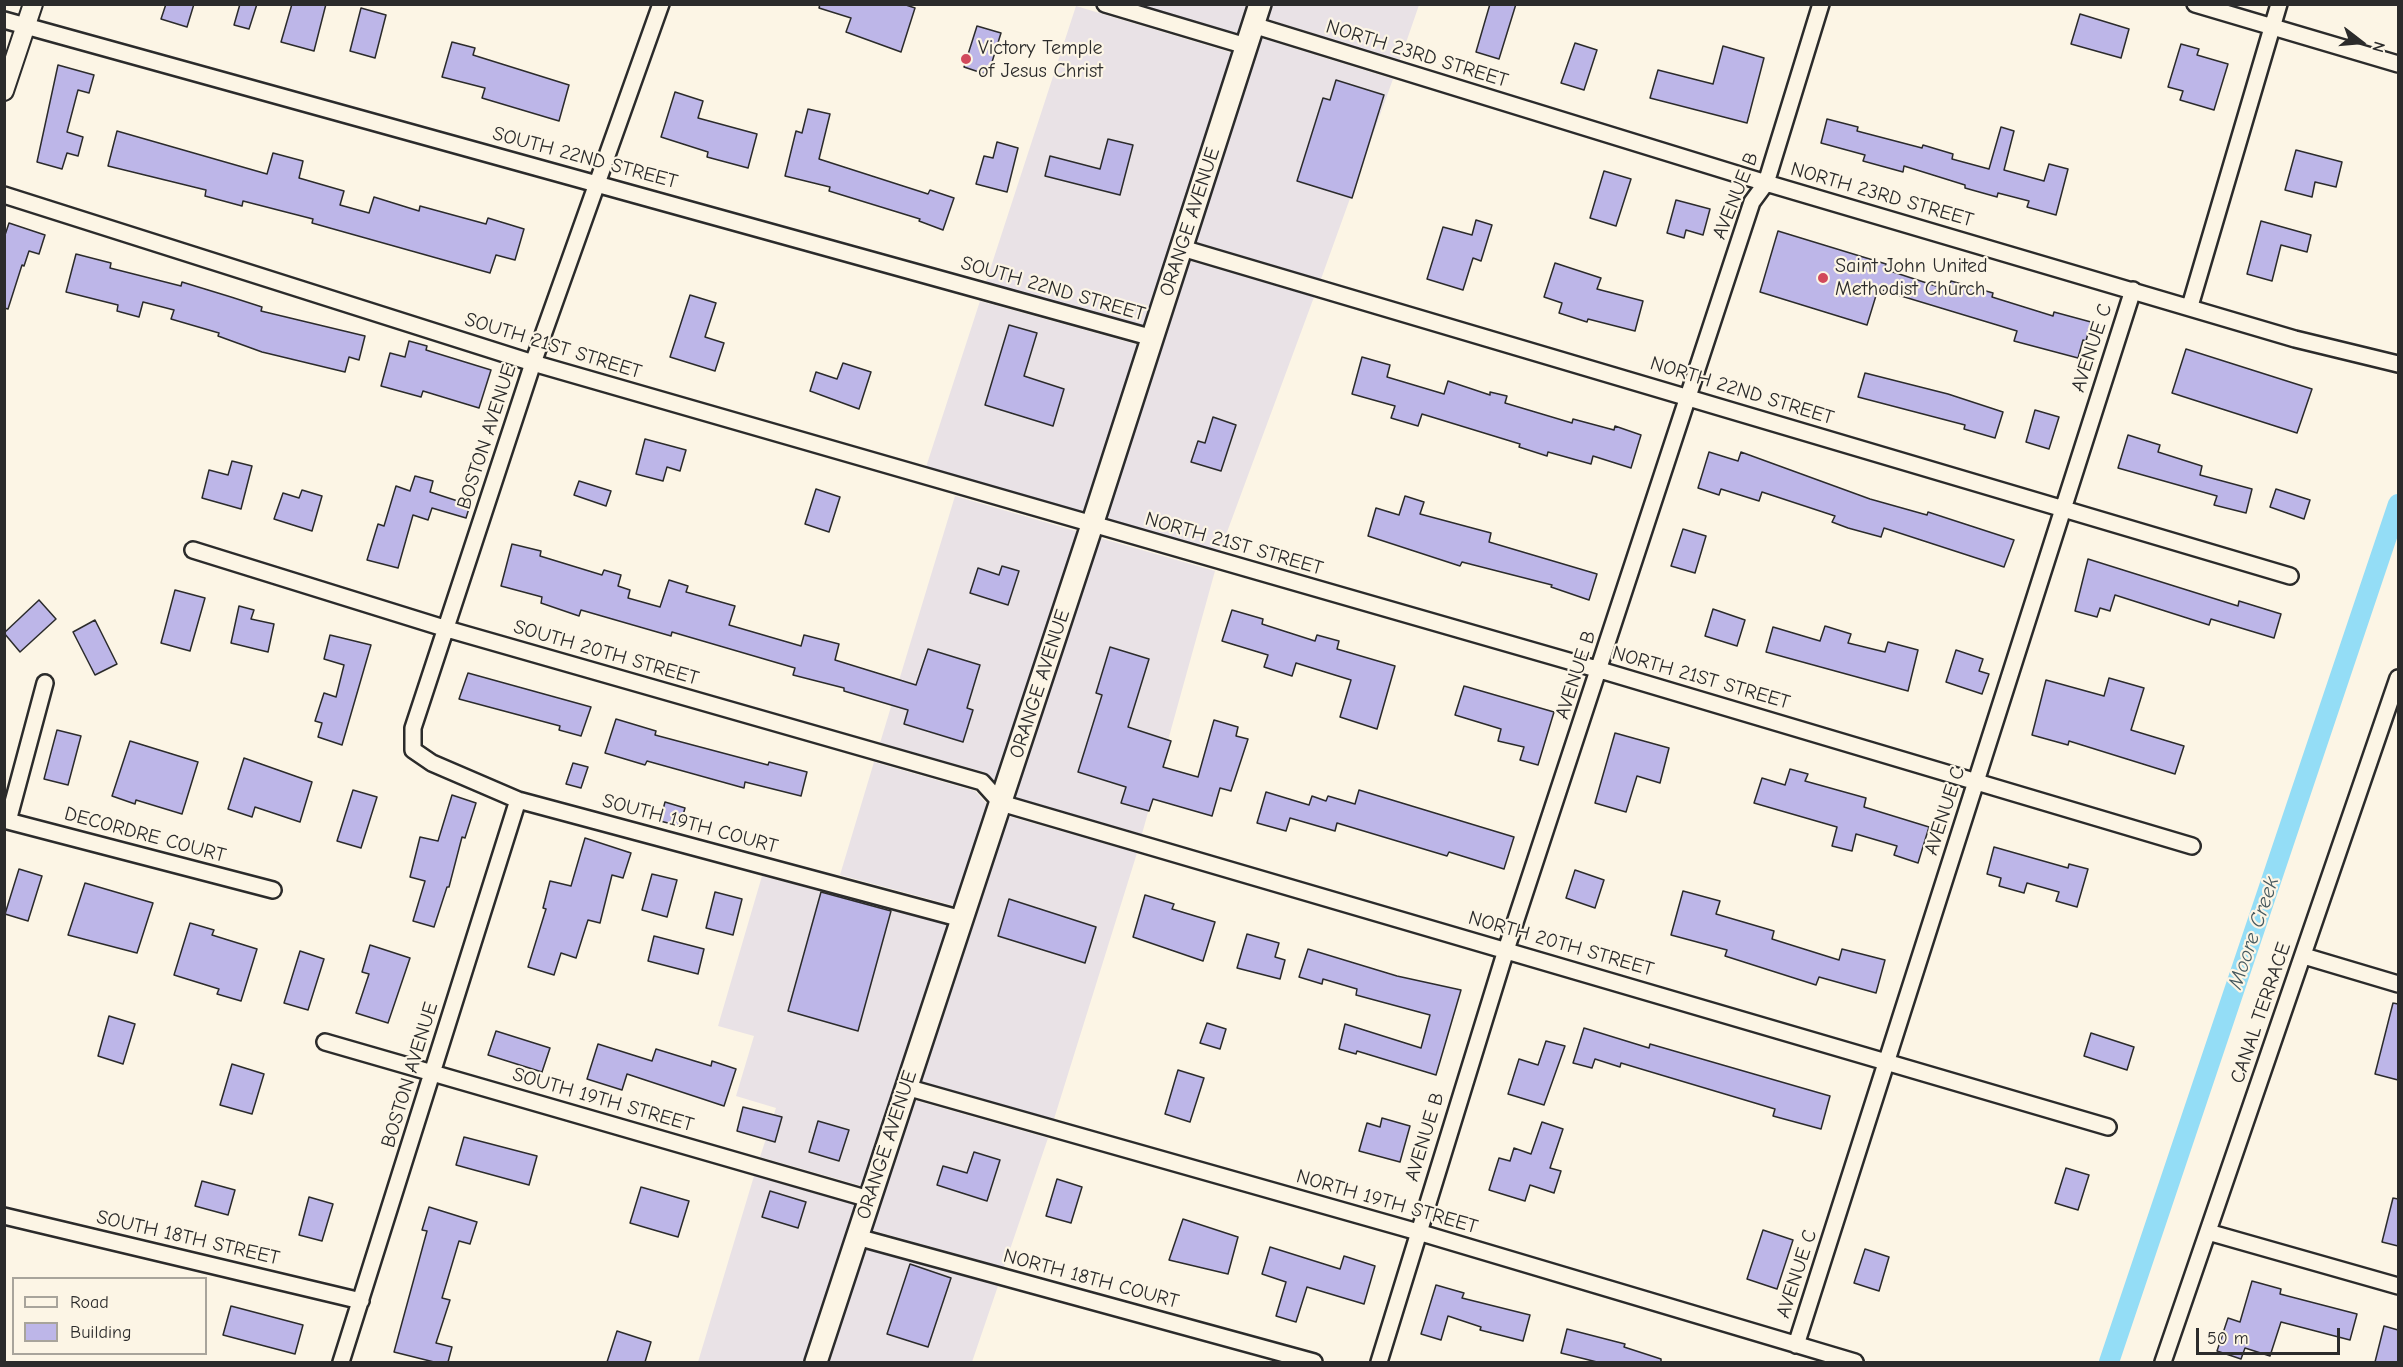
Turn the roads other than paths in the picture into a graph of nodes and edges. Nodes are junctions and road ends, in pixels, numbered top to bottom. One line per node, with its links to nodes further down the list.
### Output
1 (33, 4): 10 (street)
2 (661, 4): 15 (street, BOSTON AVENUE)
3 (1105, 4): 12 (street)
4 (1260, 4): 9 (main road, ORANGE AVENUE)
5 (1821, 4): 16 (street, AVENUE B)
6 (2195, 4): 11 (street)
7 (2279, 4): 11 (street)
8 (4, 20): 10 (street, SOUTH 22ND STREET)
9 (1253, 25): 12 (main road, ORANGE AVENUE); 16 (street, NORTH 23RD STREET)
10 (26, 26): 14 (street); 15 (street, SOUTH 22ND STREET)
11 (2272, 27): 13 (street); 20 (street)
12 (1246, 46): 18 (main road, ORANGE AVENUE)
13 (2398, 64)
14 (4, 91)
15 (598, 183): 21 (street, SOUTH 22ND STREET); 22 (street, BOSTON AVENUE)
16 (1766, 183): 19 (street, NORTH 23RD STREET); 24 (street, AVENUE B)
17 (4, 195): 22 (street, SOUTH 21ST STREET)
18 (1182, 248): 21 (main road, ORANGE AVENUE); 24 (street, NORTH 22ND STREET)
19 (2133, 290): 20 (street, NORTH 23RD STREET); 25 (street, AVENUE C)
20 (2190, 306): 23 (street, NORTH 23RD STREET)
21 (1153, 338): 26 (main road, ORANGE AVENUE)
22 (533, 363): 26 (street, SOUTH 21ST STREET); 29 (street, BOSTON AVENUE)
23 (2398, 364)
24 (1689, 397): 25 (street, NORTH 22ND STREET); 30 (street, AVENUE B)
25 (2063, 509): 28 (street, NORTH 22ND STREET); 34 (street, AVENUE C)
26 (1092, 525): 30 (street, NORTH 21ST STREET); 36 (main road, ORANGE AVENUE)
27 (193, 550): 29 (street, SOUTH 20TH STREET)
28 (2289, 576)
29 (447, 630): 33 (street, BOSTON AVENUE); 36 (street, SOUTH 20TH STREET)
30 (1600, 670): 34 (street, NORTH 21ST STREET); 41 (street, AVENUE B)
31 (2398, 678): 42 (street, CANAL TERRACE)
32 (45, 683): 37 (street, DECORDRE COURT)
33 (413, 750): 35 (street, SOUTH 19TH COURT)
34 (1976, 781): 38 (street, NORTH 21ST STREET); 45 (street, AVENUE C)
35 (518, 800): 40 (street, SOUTH 19TH COURT); 46 (street, BOSTON AVENUE)
36 (1001, 803): 40 (main road, ORANGE AVENUE); 41 (street, NORTH 20TH STREET)
37 (6, 820): 39 (street, DECORDRE COURT)
38 (2192, 846)
39 (273, 890)
40 (962, 919): 47 (main road, ORANGE AVENUE)
41 (1506, 950): 45 (street, NORTH 20TH STREET); 51 (street, AVENUE B)
42 (2304, 956): 43 (street); 52 (street, CANAL TERRACE)
43 (2398, 984)
44 (325, 1042): 46 (street, SOUTH 19TH STREET)
45 (1887, 1062): 48 (street, NORTH 20TH STREET); 56 (street, AVENUE C)
46 (433, 1073): 49 (street, SOUTH 19TH STREET); 55 (street, BOSTON AVENUE)
47 (906, 1087): 49 (main road, ORANGE AVENUE); 51 (street, NORTH 19TH STREET)
48 (2108, 1127)
49 (869, 1199): 53 (main road, ORANGE AVENUE)
50 (4, 1216): 55 (street, SOUTH 18TH STREET)
51 (1418, 1232): 56 (street, NORTH 19TH STREET); 60 (street, AVENUE B)
52 (2208, 1232): 54 (street); 62 (street, CANAL TERRACE)
53 (857, 1237): 58 (main road, ORANGE AVENUE); 59 (street, NORTH 18TH COURT)
54 (2398, 1286)
55 (361, 1301): 57 (street, BOSTON AVENUE)
56 (1796, 1345): 61 (street, NORTH 19TH STREET)
57 (341, 1362)
58 (816, 1362)
59 (1314, 1362)
60 (1379, 1362)
61 (1855, 1362)
62 (2163, 1362)

